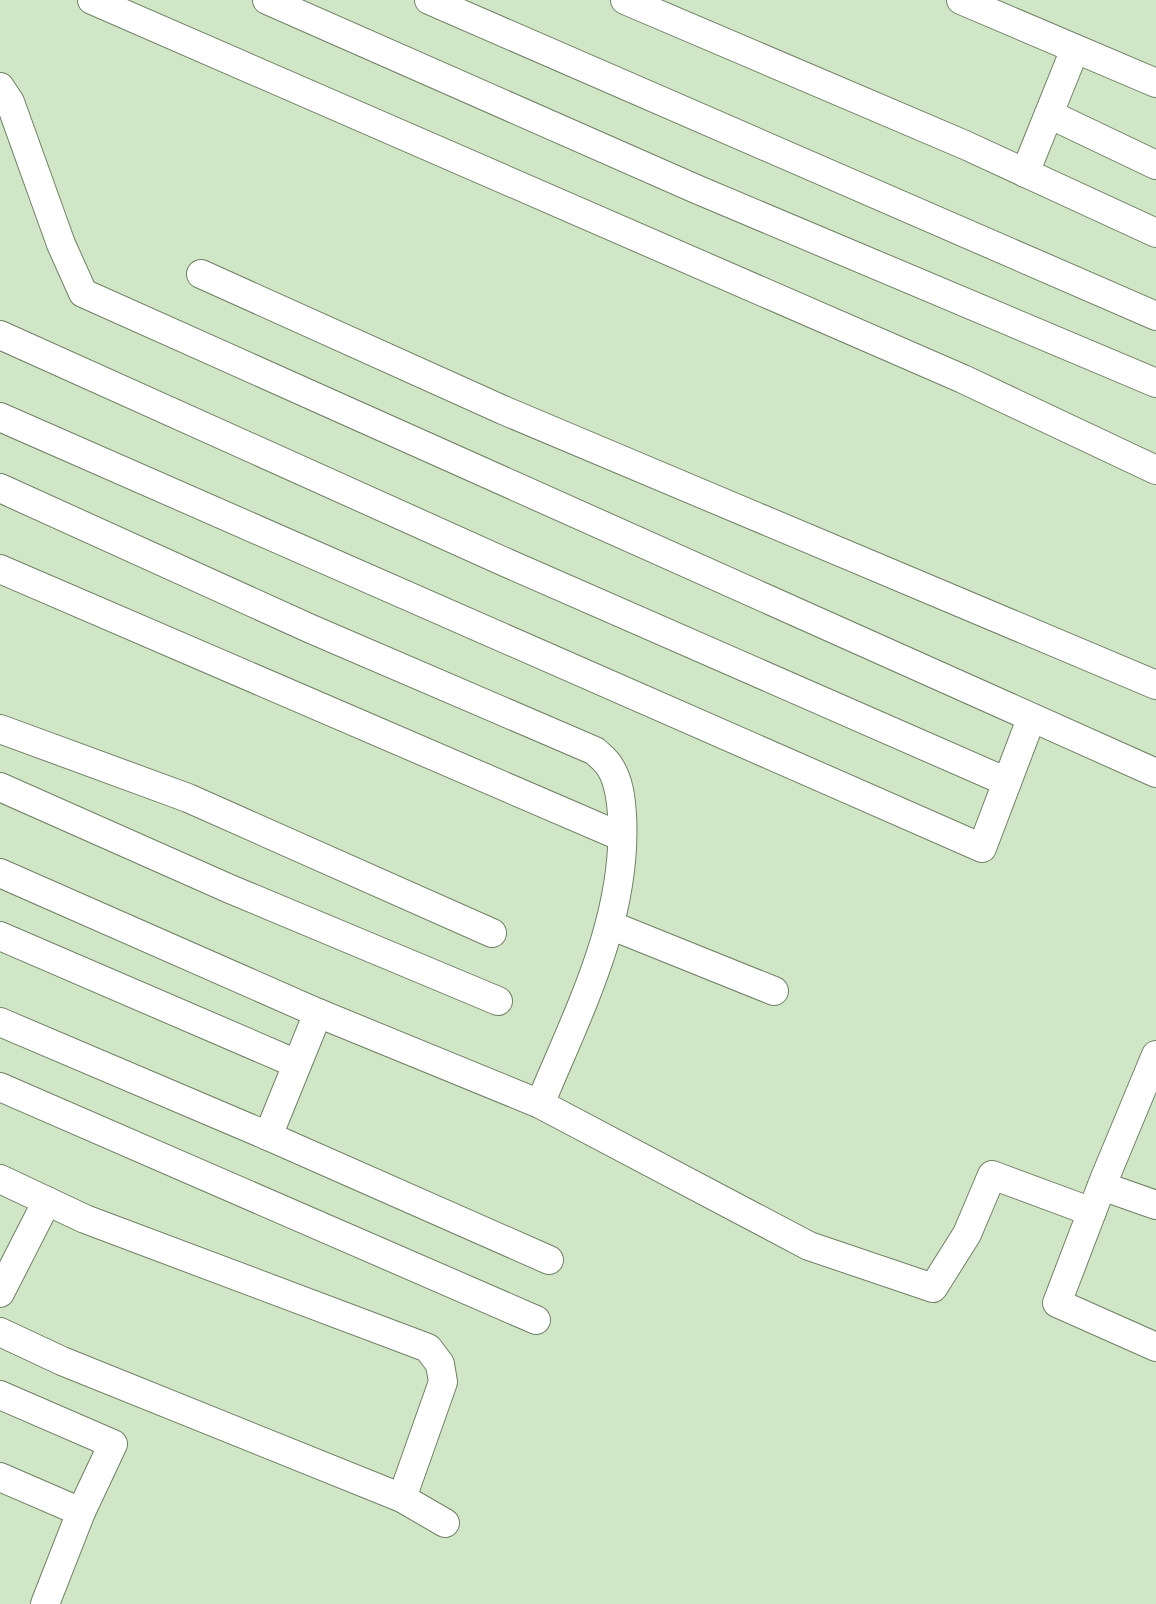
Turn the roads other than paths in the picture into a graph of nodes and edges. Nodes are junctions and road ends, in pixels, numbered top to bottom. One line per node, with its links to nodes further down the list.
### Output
1 (92, 0): 18 (street)
2 (266, 0): 16 (street)
3 (428, 0): 14 (street)
4 (625, 0): 11 (street)
5 (961, 0): 6 (street)
6 (1075, 49): 7 (street); 9 (street)
7 (1156, 84)
8 (0, 87): 22 (street)
9 (1049, 114): 10 (street); 11 (street)
10 (1156, 166)
11 (1025, 173): 12 (street)
12 (1156, 234)
13 (201, 274): 21 (street)
14 (1156, 316)
15 (0, 335): 25 (street)
16 (1156, 383)
17 (0, 417): 25 (street)
18 (1156, 470)
19 (0, 488): 27 (street)
20 (0, 569): 27 (street)
21 (1156, 685)
22 (1031, 719): 24 (street); 25 (street)
23 (0, 729): 30 (street)
24 (1156, 773)
25 (1007, 782)
26 (0, 787): 33 (street)
27 (622, 837): 29 (street)
28 (0, 873): 34 (street)
29 (610, 925): 32 (street); 39 (street)
30 (492, 933)
31 (0, 936): 37 (street)
32 (774, 991)
33 (498, 1001)
34 (318, 1013): 37 (street); 39 (street)
35 (0, 1022): 40 (street)
36 (1156, 1055): 42 (street)
37 (297, 1064): 40 (street)
38 (0, 1087): 49 (street)
39 (540, 1104): 45 (street)
40 (268, 1136): 47 (street)
41 (0, 1179): 43 (street)
42 (1102, 1186): 44 (street); 45 (street)
43 (47, 1201): 46 (street); 54 (street)
44 (1156, 1205)
45 (1092, 1212): 51 (street)
46 (11, 1247): 48 (street)
47 (549, 1260)
48 (0, 1293)
49 (536, 1320)
50 (0, 1332): 54 (street)
51 (1156, 1348)
52 (0, 1395): 55 (street)
53 (0, 1477): 55 (street)
54 (402, 1498): 56 (street)
55 (81, 1512): 57 (street)
56 (445, 1523)
57 (45, 1604)

